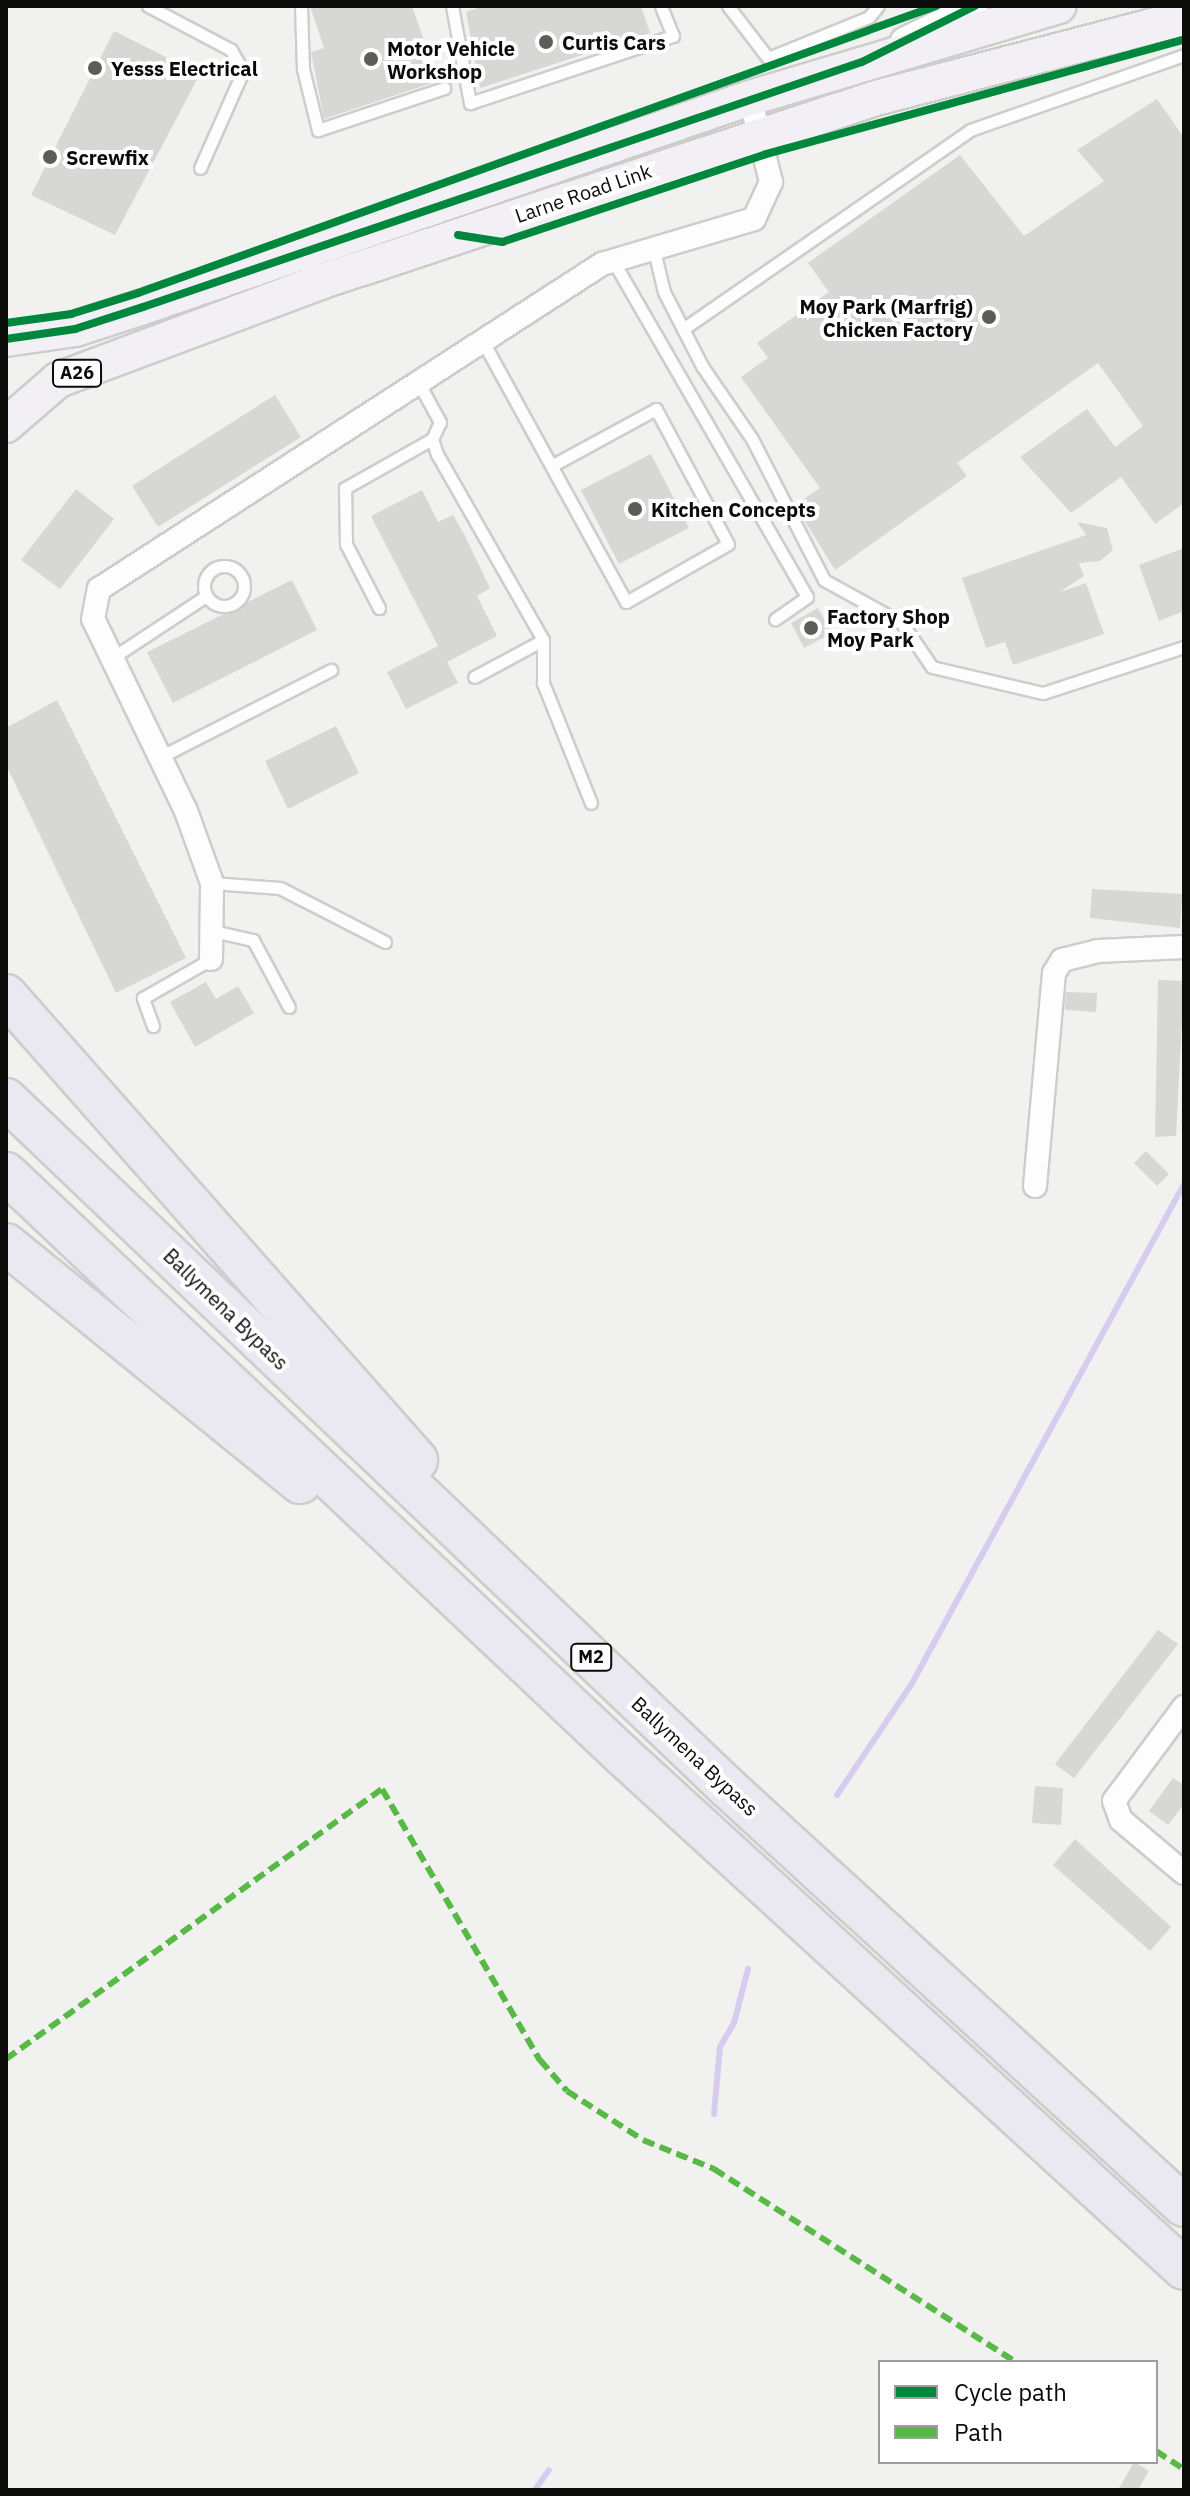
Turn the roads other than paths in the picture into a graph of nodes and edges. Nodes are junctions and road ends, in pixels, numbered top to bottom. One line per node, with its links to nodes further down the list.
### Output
1 (148, 6): 15 (lane)
2 (301, 6): 12 (lane)
3 (452, 6): 4 (lane)
4 (661, 6)
5 (728, 6): 6 (lane)
6 (878, 6)
7 (975, 6): 11 (street)
8 (1059, 6): 11 (main road, Larne Road Link / A26)
9 (1184, 18): 14 (main road, Larne Road Link / A26)
10 (1184, 55): 18 (lane)
11 (862, 62): 13 (main road, Larne Road Link / A26)
12 (444, 88)
13 (750, 98): 14 (street); 19 (main road, Larne Road Link / A26)
14 (762, 134): 16 (street); 22 (main road, Larne Road Link / A26)
15 (200, 168)
16 (653, 245): 17 (street); 18 (lane)
17 (612, 259): 20 (street); 27 (lane)
18 (683, 329): 29 (lane)
19 (6, 339)
20 (481, 339): 21 (street); 24 (lane)
21 (418, 382): 23 (lane); 30 (street)
22 (6, 425)
23 (432, 439): 26 (lane); 28 (lane)
24 (553, 465): 24 (lane)
25 (206, 596): 30 (lane)
26 (379, 608)
27 (775, 619)
28 (543, 640): 32 (lane); 34 (lane)
29 (1184, 647)
30 (112, 658): 33 (street)
31 (331, 670): 33 (lane)
32 (474, 677)
33 (160, 757): 35 (street)
34 (591, 803)
35 (212, 883): 36 (street); 37 (lane)
36 (213, 931): 39 (street); 41 (lane)
37 (385, 942)
38 (1184, 947): 45 (street)
39 (211, 959): 42 (lane)
40 (6, 995): 48 (highway, M2)
41 (289, 1007)
42 (153, 1026)
43 (6, 1099): 48 (highway, Ballymena Bypass / M2)
44 (6, 1173): 50 (highway, M2)
45 (1035, 1186)
46 (6, 1244): 50 (highway, M2)
47 (1184, 1707): 49 (street)
48 (727, 1787): 51 (highway, Ballymena Bypass / M2)
49 (1184, 1873)
50 (847, 1963): 52 (highway, M2)
51 (1184, 2206)
52 (1184, 2269)

